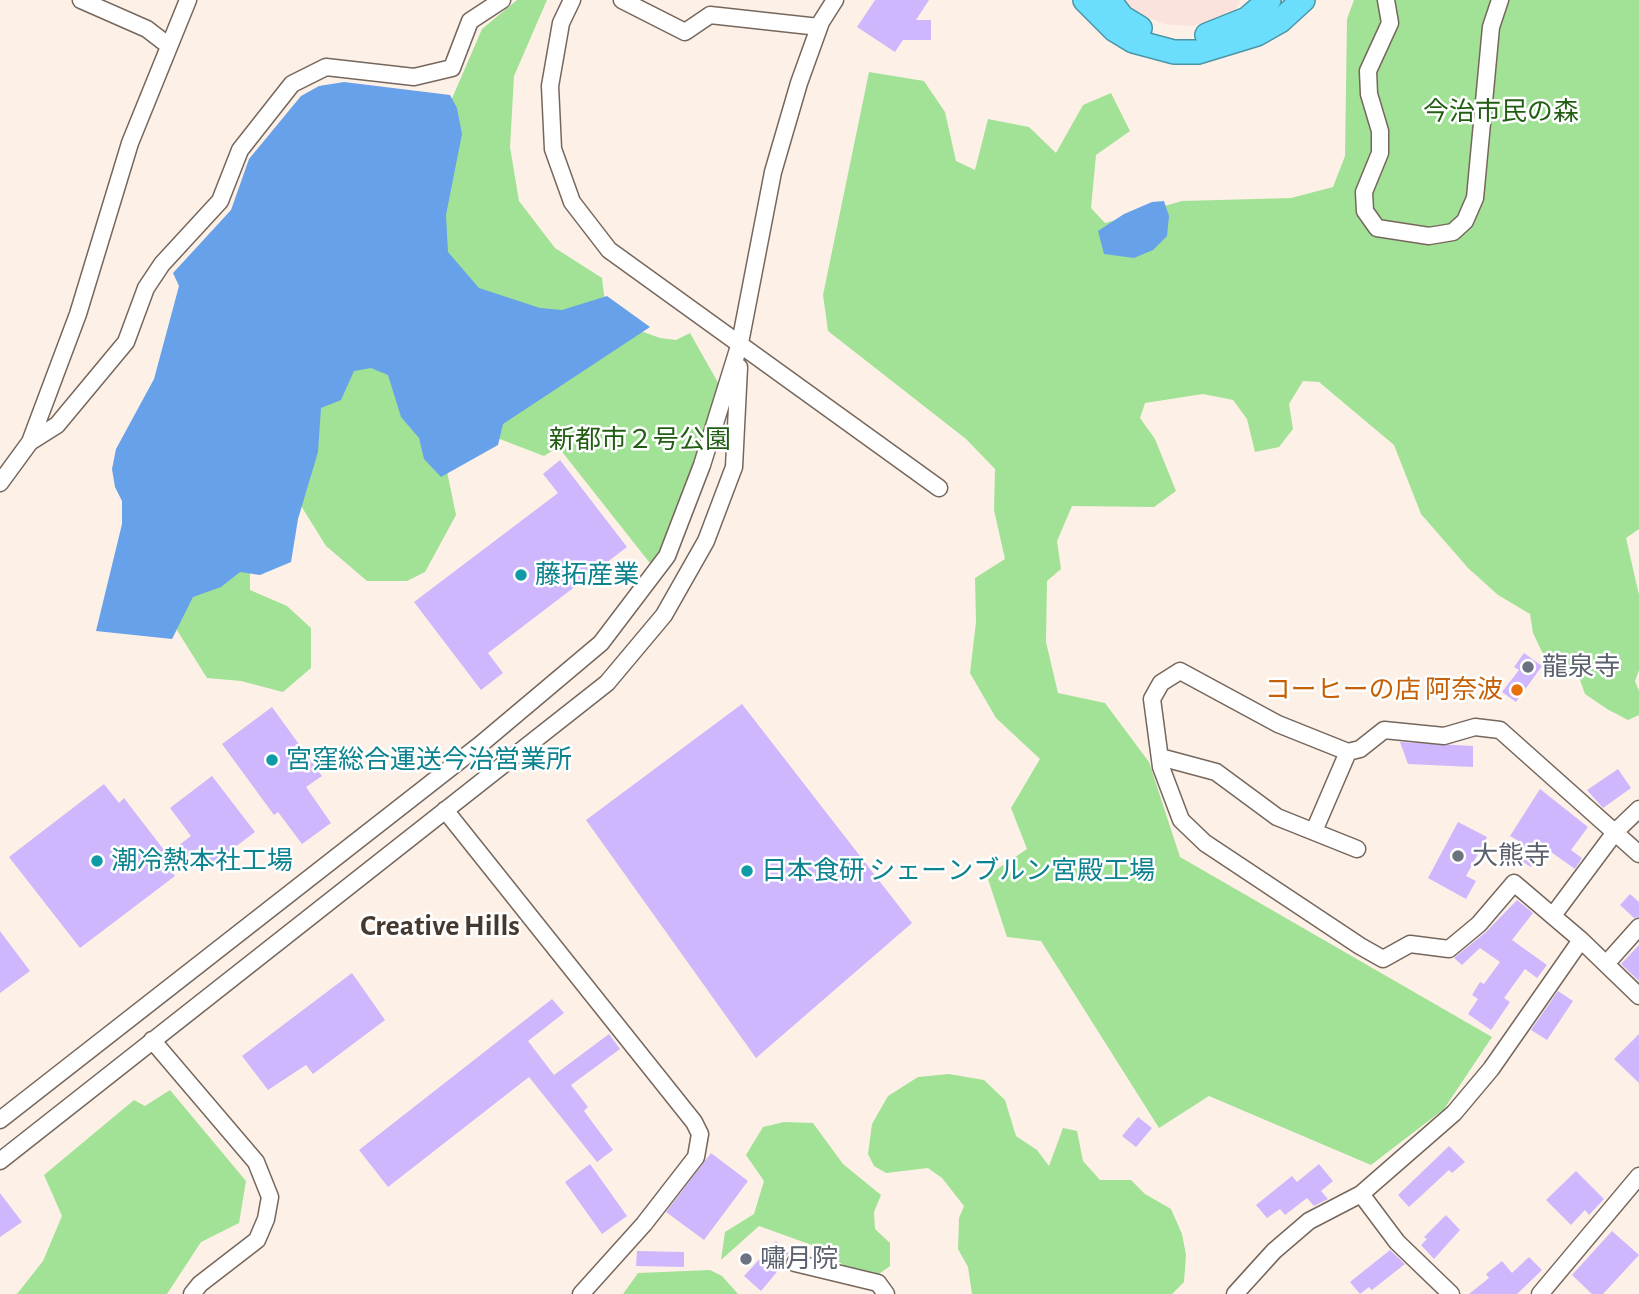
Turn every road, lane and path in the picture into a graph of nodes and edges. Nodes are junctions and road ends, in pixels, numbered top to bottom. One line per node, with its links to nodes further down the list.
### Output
1 (81, 0): 14 (street)
2 (188, 0): 14 (street)
3 (502, 0): 16 (street)
4 (572, 0): 15 (street)
5 (622, 0): 13 (street)
6 (835, 0): 13 (street)
7 (1085, 0): 10 (highway)
8 (1109, 0): 9 (highway)
9 (1269, 0)
10 (1303, 0)
11 (1386, 0): 12 (street)
12 (1500, 0)
13 (820, 27): 15 (street)
14 (169, 46): 16 (street)
15 (740, 343): 18 (street); 22 (street); 33 (street)
16 (30, 442): 17 (street)
17 (0, 483)
18 (939, 488)
19 (1348, 752): 20 (street); 23 (street); 24 (street)
20 (1160, 757): 23 (street); 27 (street)
21 (1639, 809): 24 (street)
22 (445, 810): 32 (street); 39 (street)
23 (1314, 831): 25 (street)
24 (1616, 831): 26 (street); 27 (street)
25 (1357, 849)
26 (1639, 854)
27 (1554, 914): 29 (street)
28 (1639, 927): 30 (street)
29 (1581, 940): 30 (street); 36 (street)
30 (1606, 964): 31 (street)
31 (1638, 994)
32 (152, 1040): 34 (street); 38 (street)
33 (0, 1120)
34 (0, 1161)
35 (1639, 1176): 43 (street)
36 (1361, 1194): 41 (street); 42 (street)
37 (795, 1263): 40 (street)
38 (192, 1294)
39 (582, 1294)
40 (886, 1294)
41 (1236, 1294)
42 (1451, 1294)
43 (1539, 1294)

